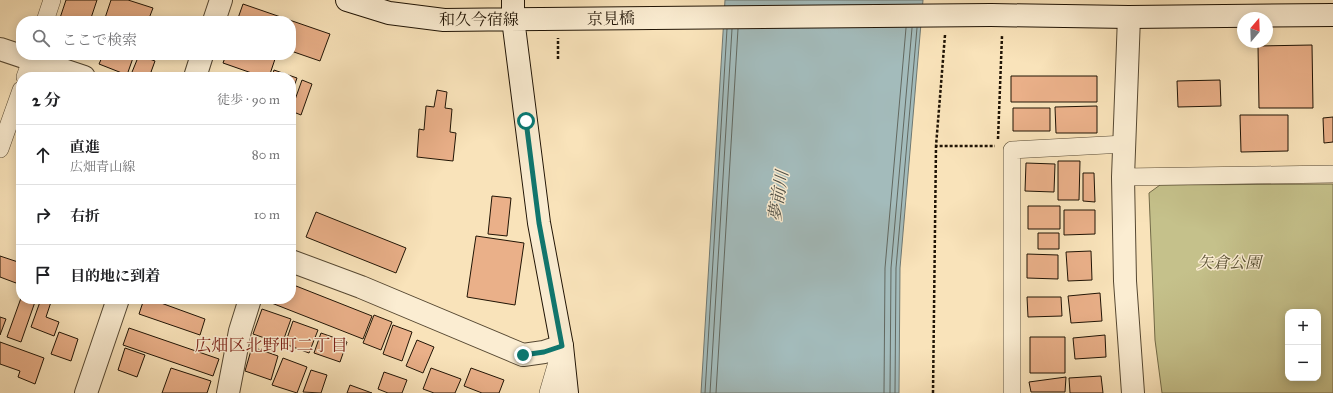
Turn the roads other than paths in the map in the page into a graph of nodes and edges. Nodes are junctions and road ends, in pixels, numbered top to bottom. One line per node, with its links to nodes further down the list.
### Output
1 (52, 0): 7 (street)
2 (221, 0): 8 (main road)
3 (347, 0): 5 (main road, 和久今宿線)
4 (1130, 9): 6 (main road); 9 (main road, 京見橋, bridge); 17 (main road)
5 (513, 10): 9 (main road, 和久今宿線); 24 (main road)
6 (1333, 15)
7 (47, 16)
8 (216, 16)
9 (542, 19)
10 (0, 49): 11 (main road)
11 (16, 57)
12 (200, 60): 15 (main road)
13 (30, 64): 14 (main road)
14 (63, 72)
15 (197, 72)
16 (16, 104): 18 (street)
17 (1125, 144): 20 (main road); 29 (street)
18 (0, 149)
19 (1333, 174): 20 (street)
20 (1123, 177): 30 (main road)
21 (296, 263): 24 (main road)
22 (116, 304): 25 (main road)
23 (248, 304): 26 (main road)
24 (562, 346): 27 (street); 28 (main road)
25 (86, 393)
26 (228, 393)
27 (548, 393)
28 (566, 393)
29 (1012, 393)
30 (1133, 393)

